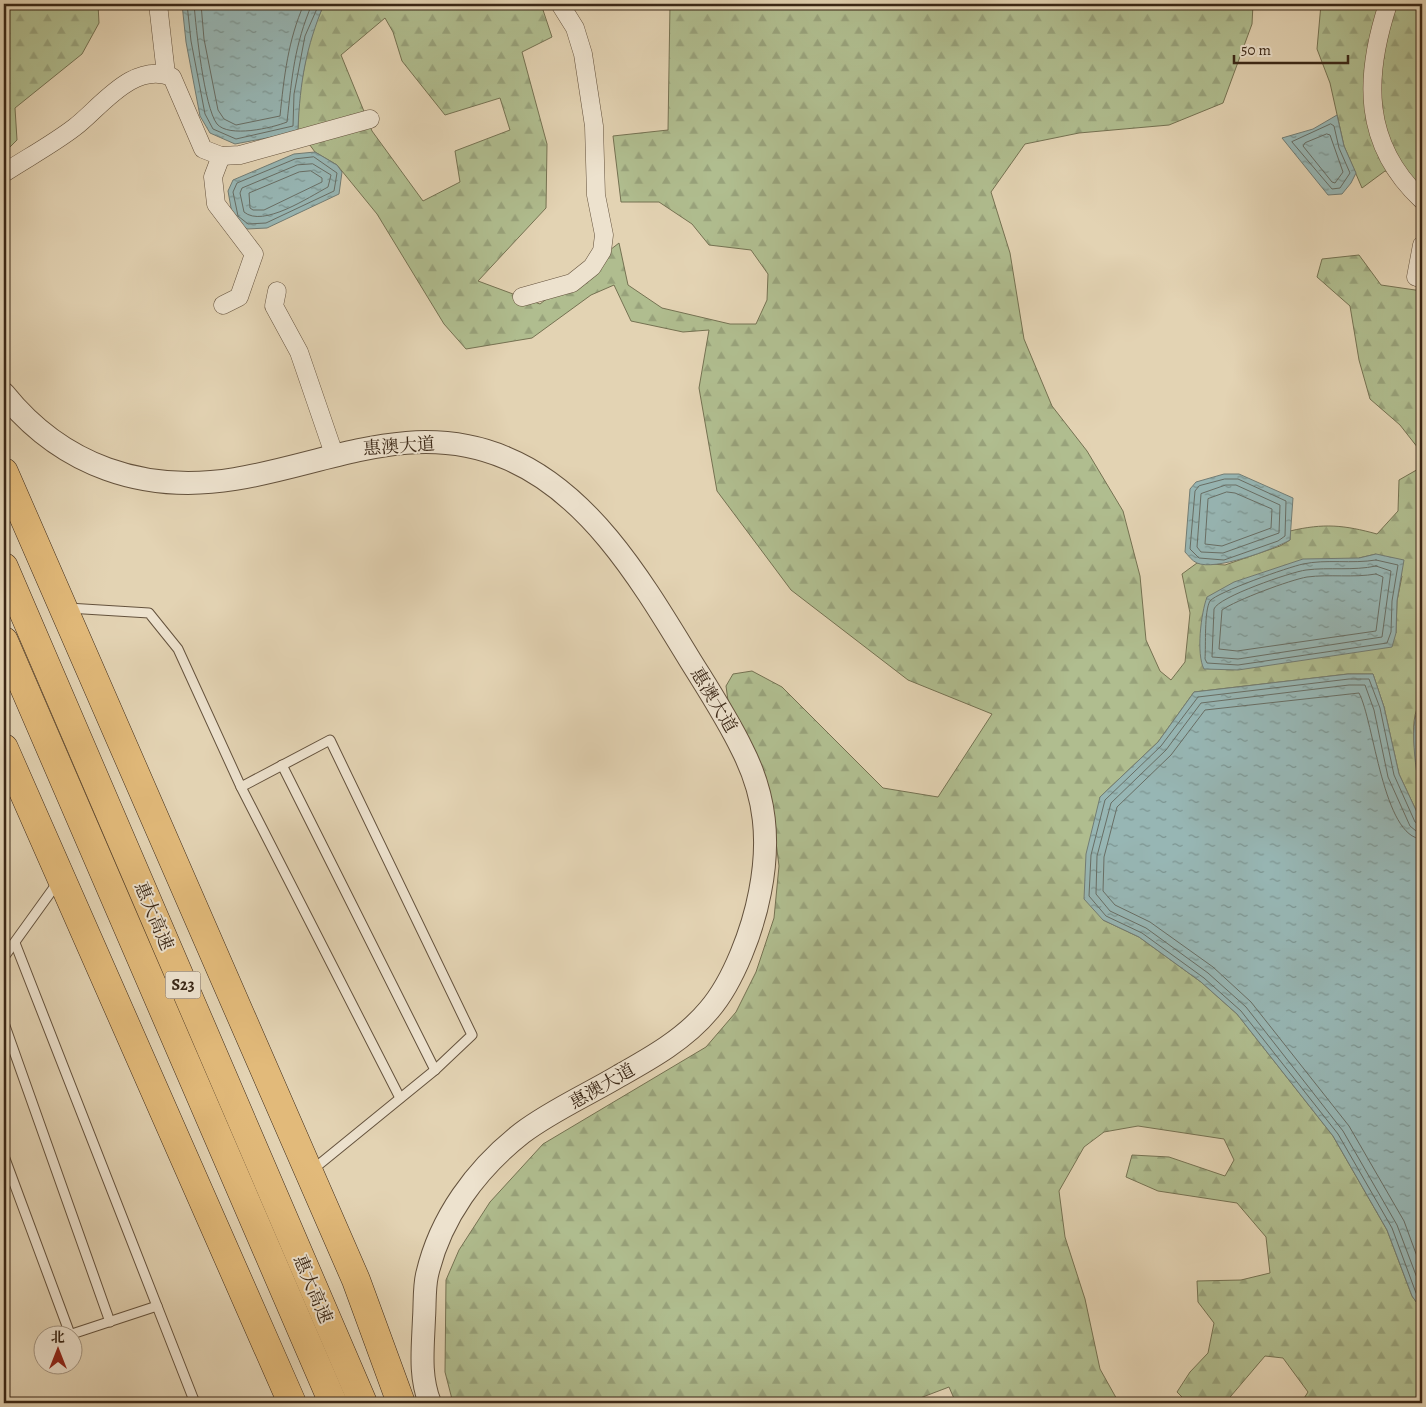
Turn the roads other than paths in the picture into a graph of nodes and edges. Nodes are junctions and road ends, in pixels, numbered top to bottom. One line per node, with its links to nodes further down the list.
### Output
1 (158, 4): 4 (street)
2 (560, 4): 12 (street)
3 (1388, 4): 8 (street)
4 (166, 74): 6 (street); 7 (street)
5 (370, 119): 6 (street)
6 (221, 156): 13 (street)
7 (4, 173)
8 (1422, 200)
9 (1422, 245): 10 (street)
10 (1416, 277)
11 (277, 291): 15 (street)
12 (522, 297)
13 (224, 305)
14 (4, 394): 15 (street, 惠澳大道)
15 (334, 454): 40 (street, 惠澳大道)
16 (4, 472): 18 (highway)
17 (4, 567): 38 (highway, 惠大高速 / S23)
18 (64, 608): 22 (lane); 30 (highway)
19 (4, 642): 37 (highway, 惠大高速 / S23)
20 (4, 748): 23 (highway)
21 (282, 765): 22 (lane); 27 (lane); 27 (lane)
22 (241, 787): 28 (lane)
23 (61, 878): 24 (lane); 36 (highway)
24 (15, 944): 25 (lane); 31 (lane)
25 (4, 957)
26 (4, 1023): 32 (lane)
27 (435, 1070): 28 (lane)
28 (400, 1098): 30 (lane)
29 (4, 1156): 33 (lane)
30 (309, 1173): 39 (highway)
31 (157, 1306): 32 (lane); 35 (lane)
32 (110, 1322): 34 (lane)
33 (67, 1324)
34 (82, 1331)
35 (195, 1403)
36 (292, 1403)
37 (333, 1403)
38 (362, 1403)
39 (401, 1403)
40 (430, 1403)

